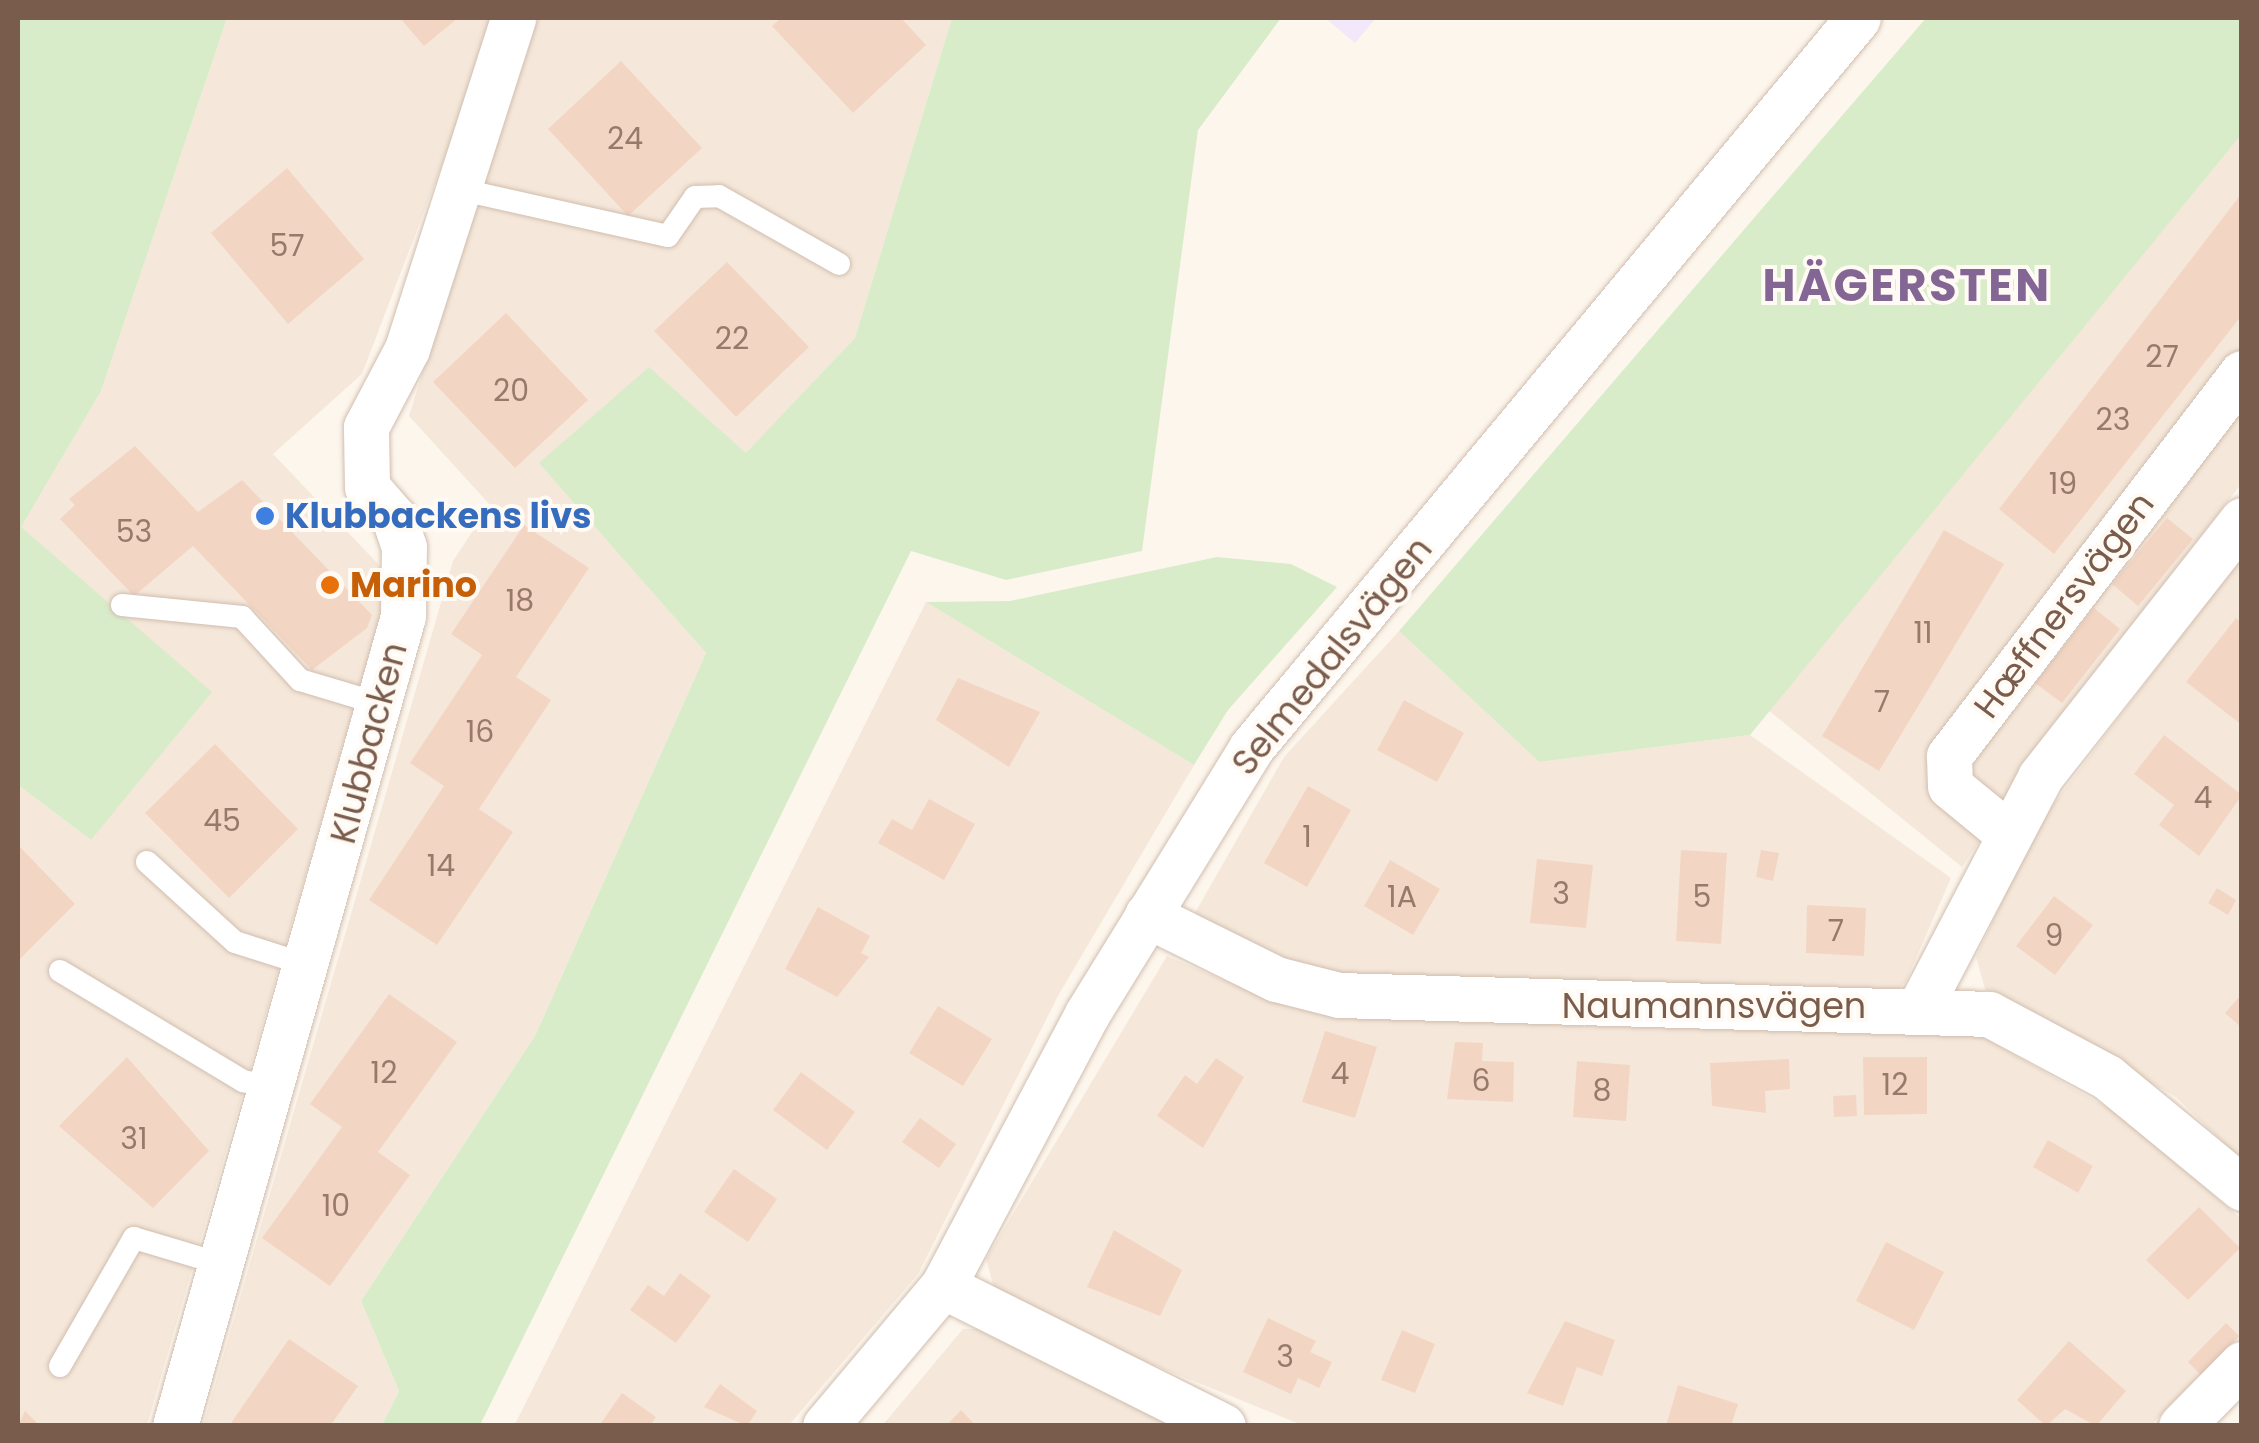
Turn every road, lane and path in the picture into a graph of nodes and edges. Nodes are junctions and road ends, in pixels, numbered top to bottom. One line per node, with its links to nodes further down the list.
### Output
1 (514, 18): 3 (street, Klubbacken)
2 (1843, 23): 11 (street, Selmedalsvägen)
3 (458, 188): 4 (lane); 8 (street, Klubbacken)
4 (839, 264)
5 (2242, 372): 9 (street, Hæffnersvägen)
6 (2242, 520): 9 (street)
7 (122, 605): 8 (lane)
8 (380, 704): 12 (street, Klubbacken)
9 (2006, 832): 14 (street)
10 (147, 862): 12 (lane)
11 (1147, 915): 14 (street, Naumannsvägen); 18 (street, Selmedalsvägen)
12 (307, 966): 15 (street, Klubbacken)
13 (60, 971): 15 (lane)
14 (1920, 1007): 16 (street, Naumannsvägen)
15 (271, 1087): 17 (street, Klubbacken)
16 (2242, 1188)
17 (221, 1264): 20 (lane); 21 (street, Klubbacken)
18 (943, 1286): 22 (street, Selmedalsvägen); 23 (street)
19 (2242, 1364): 24 (street)
20 (60, 1366)
21 (175, 1426)
22 (825, 1426)
23 (1223, 1426)
24 (2182, 1426)

